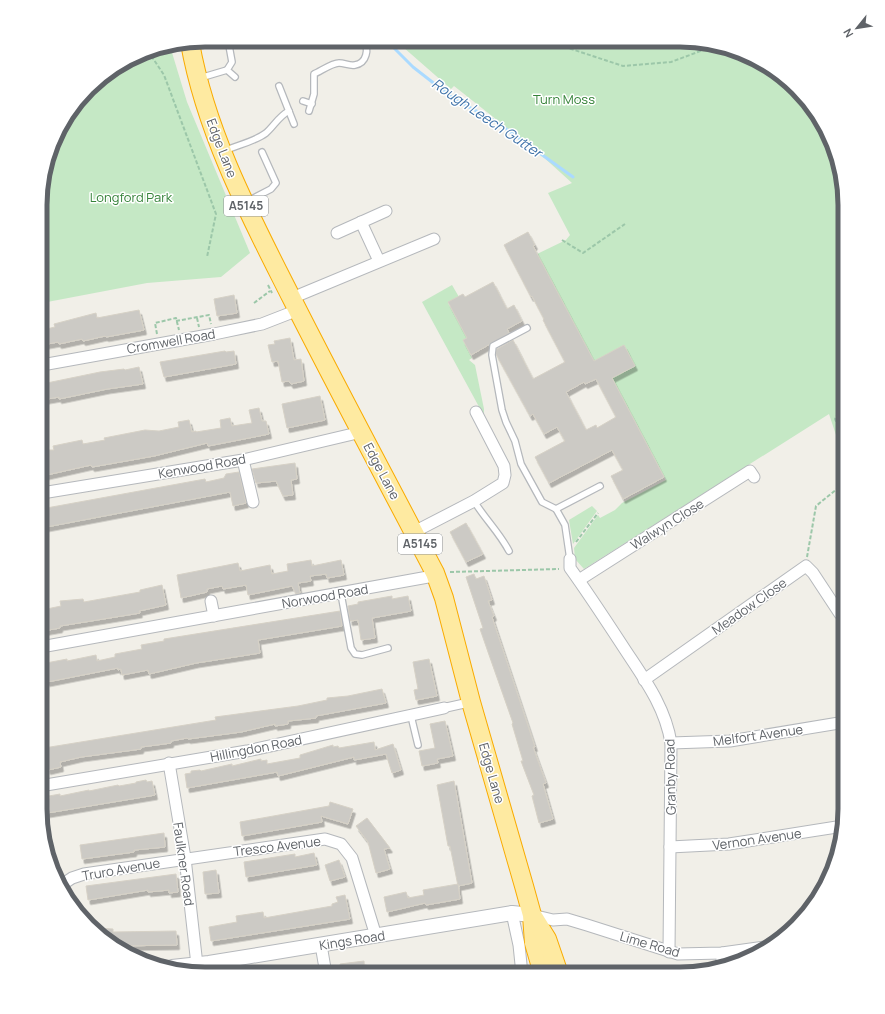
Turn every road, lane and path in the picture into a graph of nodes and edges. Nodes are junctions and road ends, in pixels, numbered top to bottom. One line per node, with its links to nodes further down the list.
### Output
1 (191, 47): 9 (highway, Edge Lane / A5145)
2 (229, 47): 7 (lane)
3 (366, 47): 12 (lane)
4 (565, 47): 5 (path)
5 (706, 49)
6 (151, 56): 25 (path)
7 (228, 70): 8 (lane); 9 (lane)
8 (235, 77)
9 (198, 78): 16 (highway, Edge Lane / A5145)
10 (279, 86): 13 (lane)
11 (303, 102): 12 (lane)
12 (312, 104): 14 (lane)
13 (289, 111): 15 (lane); 16 (lane)
14 (309, 111)
15 (294, 124)
16 (222, 152): 18 (highway, Edge Lane / A5145)
17 (262, 152): 18 (lane)
18 (244, 202): 29 (highway, Edge Lane / A5145)
19 (386, 211): 20 (street)
20 (361, 222): 22 (street); 26 (street)
21 (625, 224): 24 (path)
22 (337, 233)
23 (434, 239): 26 (street, Cromwell Road)
24 (562, 240)
25 (207, 257)
26 (379, 261): 29 (street, Cromwell Road)
27 (270, 291): 28 (path)
28 (254, 303)
29 (295, 304): 34 (street, Cromwell Road); 39 (highway, Edge Lane / A5145)
30 (209, 315): 31 (path)
31 (176, 322): 32 (path); 34 (path)
32 (155, 323)
33 (527, 328): 47 (lane)
34 (181, 339): 35 (street, Cromwell Road)
35 (47, 364)
36 (476, 412): 45 (street)
37 (838, 414): 38 (path)
38 (838, 425)
39 (361, 430): 40 (street, Kenwood Road); 49 (highway, Edge Lane / A5145)
40 (243, 460): 44 (street, Kenwood Road); 46 (street)
41 (754, 476): 54 (street, Walwyn Close)
42 (600, 486): 47 (lane)
43 (838, 488): 52 (path)
44 (47, 492)
45 (474, 501): 49 (street); 50 (lane)
46 (253, 502)
47 (556, 509): 51 (lane)
48 (598, 513): 51 (path)
49 (414, 532): 53 (highway, Edge Lane / A5145)
50 (509, 551)
51 (570, 560): 53 (path); 54 (street, Granby Road)
52 (806, 566): 57 (street); 61 (street, Meadow Close)
53 (435, 573): 55 (street, Norwood Road); 62 (highway, Edge Lane / A5145)
54 (579, 580): 61 (street, Granby Road)
55 (341, 594): 58 (street, Norwood Road); 60 (lane)
56 (211, 601): 58 (street)
57 (838, 611)
58 (214, 616): 59 (street, Norwood Road)
59 (47, 646)
60 (388, 648)
61 (644, 680): 66 (street, Granby Road)
62 (471, 702): 63 (street, Hillingdon Road); 75 (highway, Edge Lane / A5145)
63 (444, 708): 64 (street, Hillingdon Road)
64 (411, 716): 67 (lane); 68 (street, Hillingdon Road)
65 (838, 723): 66 (street, Melfort Avenue)
66 (671, 743): 71 (street, Granby Road)
67 (418, 745)
68 (169, 763): 69 (street, Hillingdon Road); 72 (street, Faulkner Road)
69 (47, 785)
70 (837, 827): 71 (street, Vernon Avenue)
71 (670, 847): 78 (street, Granby Road)
72 (185, 858): 73 (street, Truro Avenue); 76 (street, Tresco Avenue); 81 (street, Faulkner Road)
73 (65, 883)
74 (512, 913): 75 (street, Kings Road); 76 (street, Kings Road); 83 (street)
75 (532, 915): 78 (street, Lime Road); 84 (highway, Edge Lane / A5145); 85 (highway, Edge Lane / A5145)
76 (376, 936): 77 (street, Kings Road)
77 (321, 945): 81 (street, Kings Road); 82 (street)
78 (669, 952): 80 (street, Lime Road)
79 (746, 953): 80 (street, Lime Road)
80 (722, 959)
81 (206, 967)
82 (325, 967)
83 (521, 967)
84 (541, 967)
85 (557, 967)

